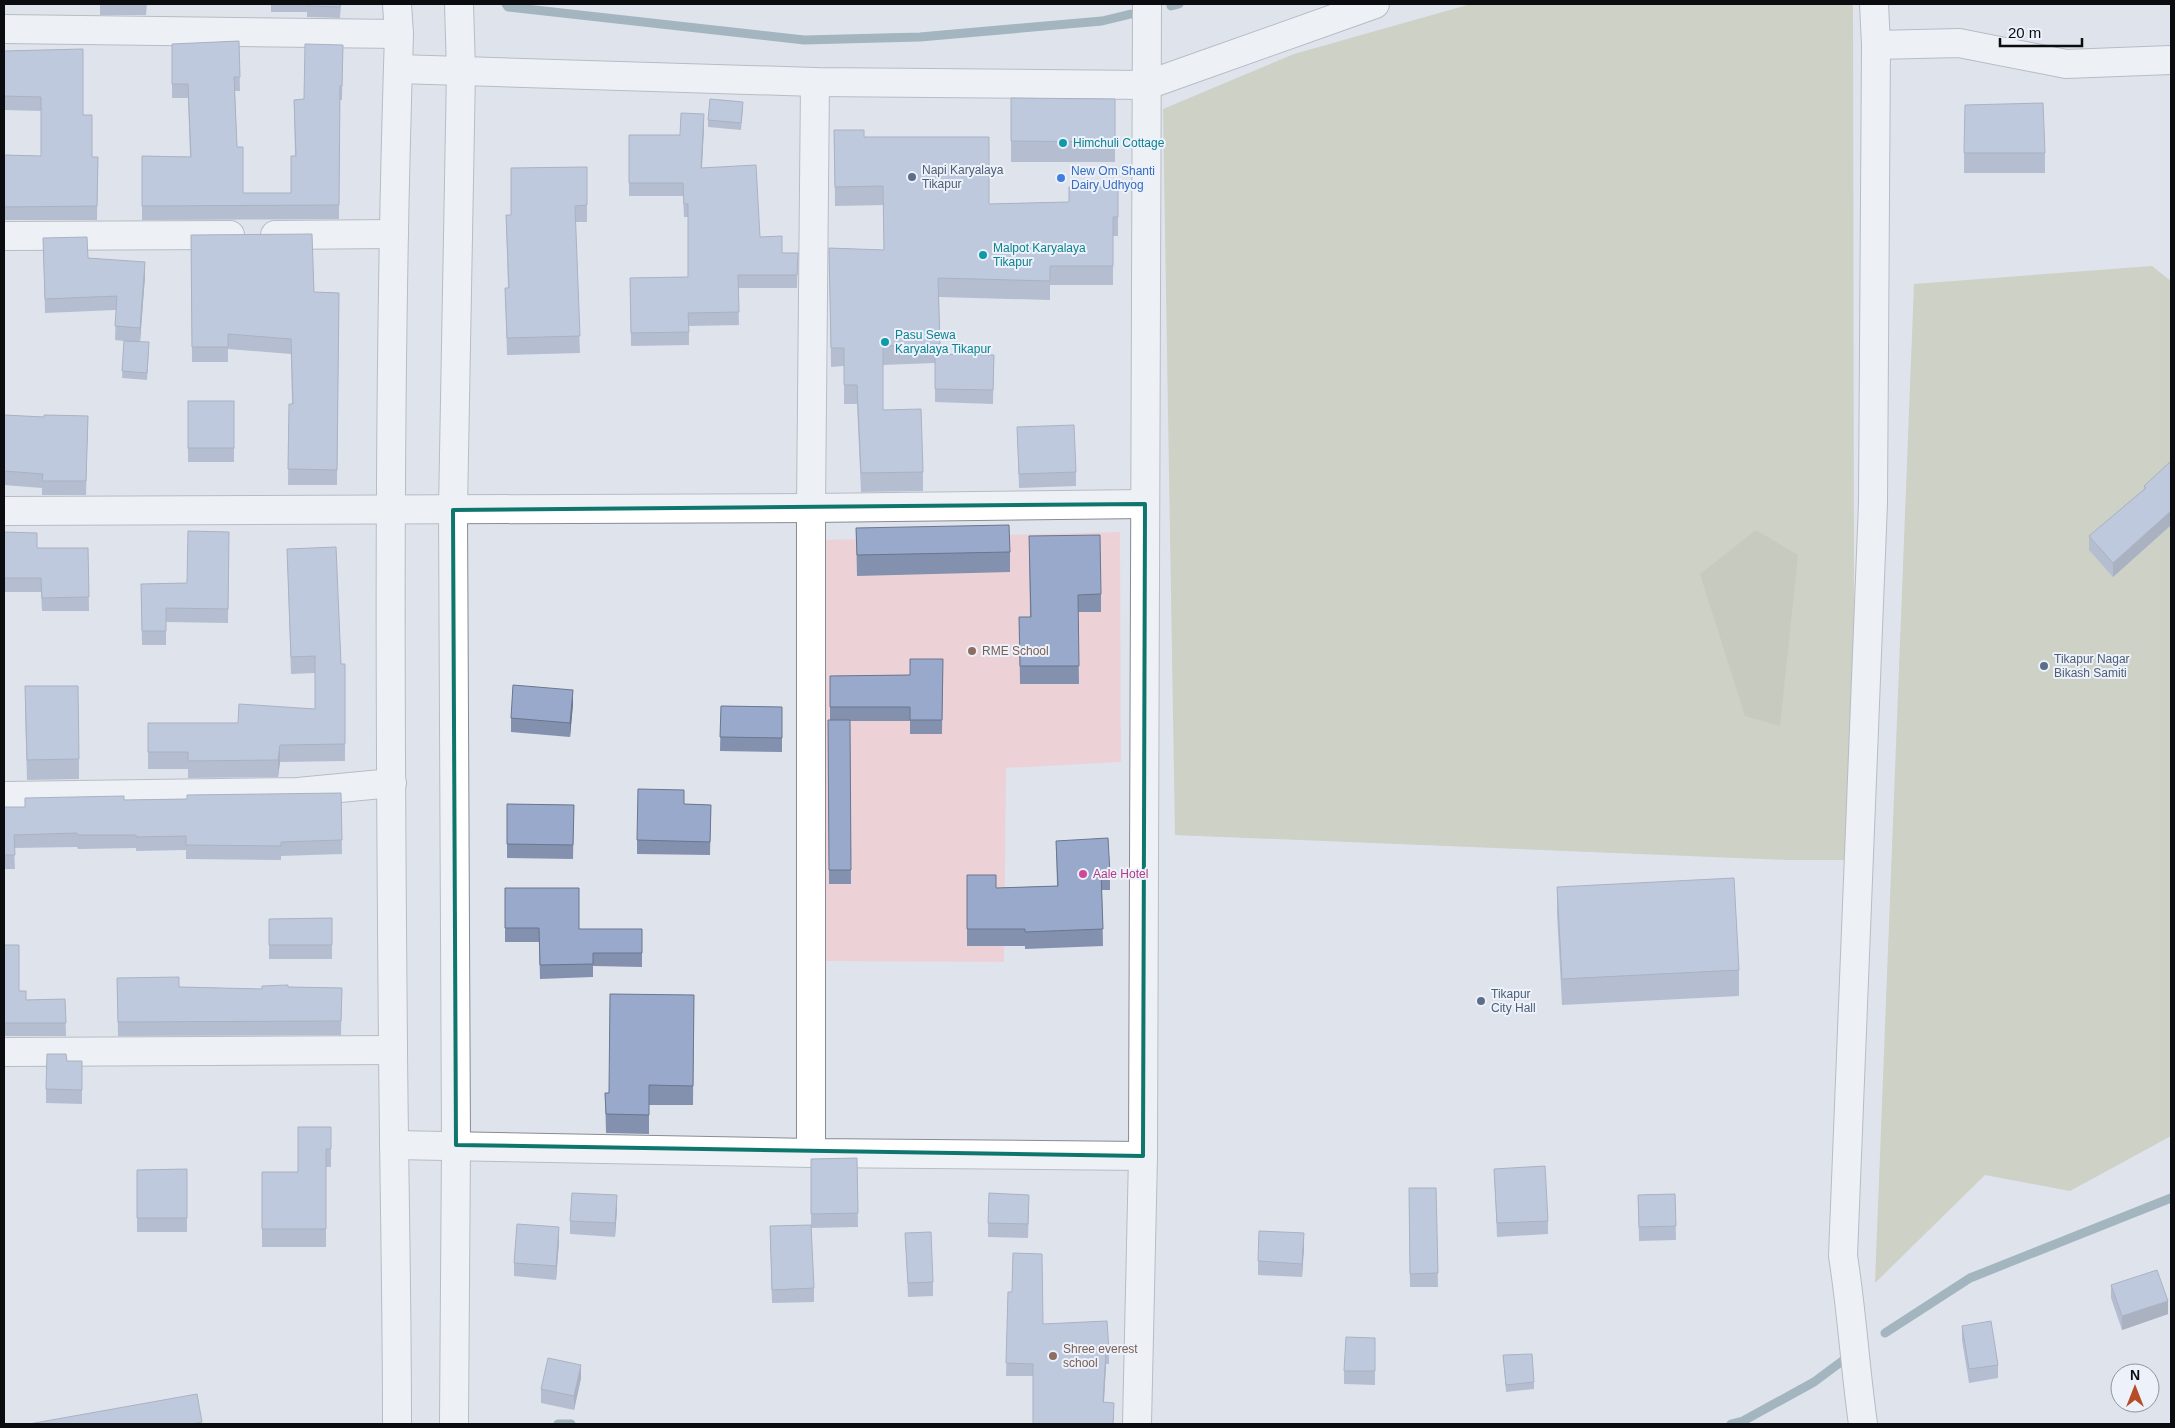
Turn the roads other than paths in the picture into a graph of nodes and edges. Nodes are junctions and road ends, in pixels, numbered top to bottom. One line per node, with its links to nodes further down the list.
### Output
1 (459, 4): 10 (street)
2 (1147, 4): 12 (street)
3 (1375, 4): 12 (street)
4 (1874, 4): 7 (street)
5 (398, 18): 6 (street); 9 (street)
6 (4, 29)
7 (1876, 45): 8 (street); 31 (street)
8 (2171, 60)
9 (398, 69): 10 (street); 13 (street)
10 (461, 71): 11 (street); 18 (street)
11 (815, 82): 12 (street); 16 (street)
12 (1146, 85): 15 (street)
13 (394, 234): 14 (street); 17 (street)
14 (4, 236)
15 (1145, 504): 16 (street); 27 (street)
16 (812, 508): 18 (street); 26 (street)
17 (392, 510): 18 (street); 19 (street); 20 (street)
18 (453, 510): 25 (street)
19 (4, 511)
20 (392, 783): 21 (street); 22 (street)
21 (4, 796)
22 (393, 1050): 23 (street); 24 (street)
23 (4, 1052)
24 (394, 1145): 25 (street); 28 (street)
25 (456, 1145): 26 (street); 29 (street)
26 (812, 1152): 27 (street)
27 (1143, 1156): 30 (street)
28 (397, 1424)
29 (454, 1424)
30 (1137, 1424)
31 (1862, 1424)

